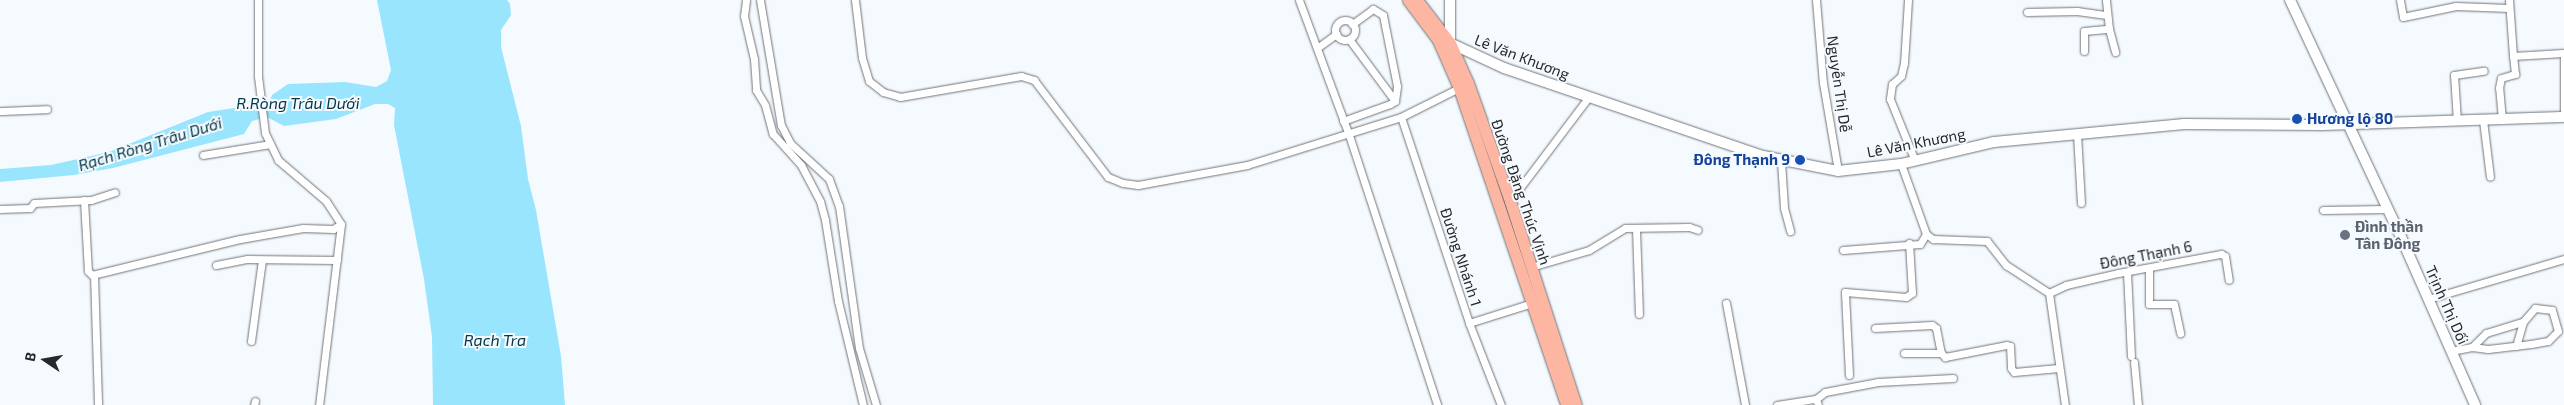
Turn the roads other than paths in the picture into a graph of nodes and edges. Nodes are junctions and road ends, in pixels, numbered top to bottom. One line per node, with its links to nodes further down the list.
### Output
1 (258, 0): 43 (street)
2 (746, 0): 94 (street)
3 (760, 0): 95 (street)
4 (855, 0): 42 (street)
5 (1299, 0): 22 (street)
6 (1408, 0): 21 (main road, Đường Đặng Thúc Vịnh)
7 (1416, 0): 21 (main road, Đường Đặng Thúc Vịnh)
8 (1450, 0): 21 (main road)
9 (1816, 0): 48 (street, Nguyễn Thị Dễ)
10 (1908, 0): 46 (street)
11 (2106, 0): 16 (street)
12 (2290, 0): 40 (main road, Trịnh Thị Dối)
13 (2400, 0): 14 (street)
14 (2509, 4): 26 (street)
15 (2027, 12): 16 (street)
16 (2105, 15): 18 (street)
17 (1352, 24): 19 (street); 20 (street); 30 (street)
18 (2109, 29): 23 (street); 24 (street)
19 (1336, 34): 20 (street); 22 (street)
20 (1348, 39): 30 (street)
21 (1445, 44): 28 (main road, Đường Đặng Thúc Vịnh); 29 (main road, Lê Văn Khương); 52 (main road, Đường Đặng Thúc Vịnh)
22 (1317, 48): 38 (street)
23 (2084, 52)
24 (2115, 52)
25 (2563, 53): 26 (street); 32 (street)
26 (2513, 56): 37 (street)
27 (2484, 71): 39 (street)
28 (1459, 88): 34 (street); 75 (main road, Đường Đặng Thúc Vịnh)
29 (1588, 98): 45 (main road, Lê Văn Khương); 52 (street)
30 (1394, 101): 38 (street)
31 (47, 109): 33 (street)
32 (2564, 110)
33 (0, 111)
34 (1400, 116): 42 (street); 79 (street, Đường Nhánh 1)
35 (2564, 117): 37 (main road, Lê Văn Khương)
36 (2483, 120): 37 (main road, Lê Văn Khương); 39 (main road, Lê Văn Khương); 49 (street)
37 (2502, 120)
38 (1343, 121): 42 (street)
39 (2457, 122): 40 (main road, Lê Văn Khương)
40 (2349, 124): 41 (main road, Lê Văn Khương); 55 (main road, Trịnh Thị Dối)
41 (2078, 134): 46 (main road, Lê Văn Khương); 53 (street)
42 (1349, 135): 96 (street)
43 (270, 144): 44 (street); 57 (street)
44 (204, 155)
45 (1781, 161): 48 (main road, Lê Văn Khương); 60 (street)
46 (1914, 161): 47 (main road, Lê Văn Khương)
47 (1901, 164): 48 (main road, Lê Văn Khương); 61 (street)
48 (1838, 171)
49 (2490, 177)
50 (115, 192): 51 (street)
51 (84, 200): 54 (street); 71 (street)
52 (1510, 201): 68 (main road, Đường Đặng Thúc Vịnh)
53 (2082, 202)
54 (0, 209)
55 (2387, 209): 56 (street); 74 (main road, Trịnh Thị Dối)
56 (2323, 210)
57 (341, 224): 66 (street); 71 (street)
58 (1636, 229): 59 (street); 68 (street); 77 (street)
59 (1698, 230)
60 (1790, 231)
61 (1926, 234): 62 (street); 73 (street)
62 (1909, 243): 63 (street); 89 (street)
63 (1844, 250)
64 (2564, 259): 74 (street)
65 (262, 260): 66 (street); 67 (street); 82 (street)
66 (337, 260): 93 (street)
67 (216, 265)
68 (1532, 267): 99 (main road, Đường Đặng Thúc Vịnh)
69 (2149, 269): 70 (street, Đông Thạnh 6); 72 (street, Đông Thạnh 6); 81 (street)
70 (2127, 272): 73 (street, Đông Thạnh 6); 103 (street)
71 (94, 275): 92 (street)
72 (2229, 280)
73 (2049, 293): 88 (street)
74 (2428, 299): 85 (main road, Trịnh Thị Dối)
75 (1532, 303): 79 (street); 98 (main road, Đường Đặng Thúc Vịnh)
76 (1726, 303): 100 (street)
77 (1639, 314)
78 (2523, 322): 83 (street); 83 (street); 84 (street)
79 (1469, 324): 97 (street, Đường Nhánh 1)
80 (1875, 328): 87 (street)
81 (2180, 333)
82 (251, 341)
83 (2516, 346): 84 (street)
84 (2472, 347): 85 (street)
85 (2451, 351): 104 (main road, Trịnh Thị Dối)
86 (1904, 353): 87 (street)
87 (1940, 353): 88 (street)
88 (2059, 368): 102 (street)
89 (1849, 375)
90 (1953, 378): 91 (street)
91 (1817, 402): 101 (street)
92 (98, 405)
93 (319, 405)
94 (863, 405)
95 (876, 405)
96 (1437, 405)
97 (1501, 405)
98 (1566, 405)
99 (1576, 405)
100 (1745, 405)
101 (1778, 405)
102 (2065, 405)
103 (2138, 405)
104 (2475, 405)

